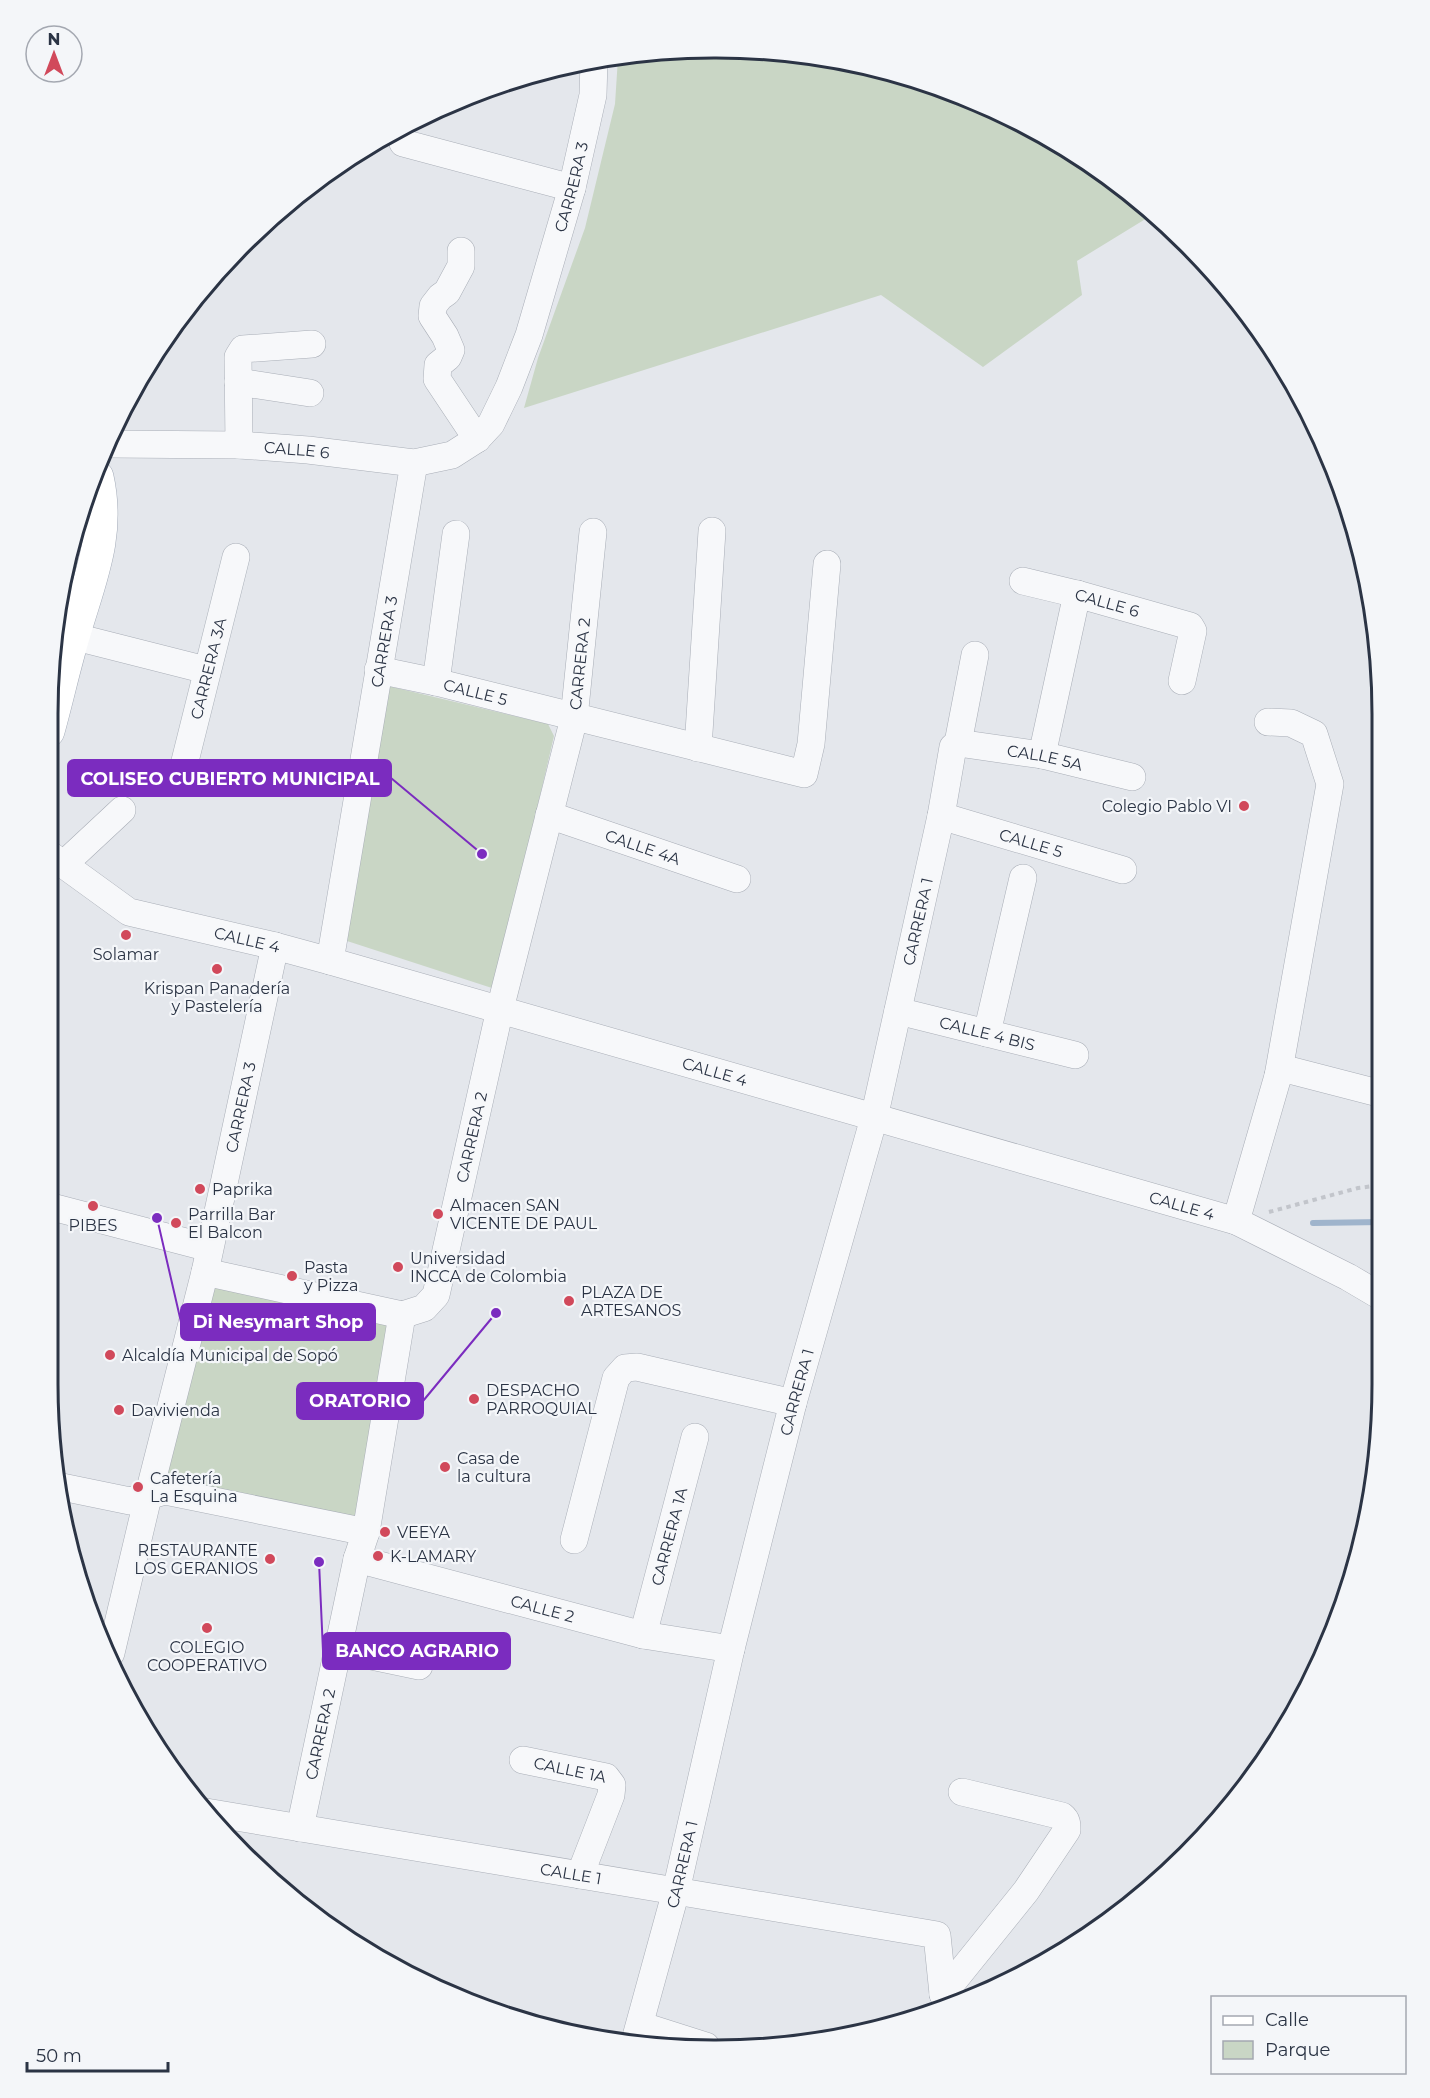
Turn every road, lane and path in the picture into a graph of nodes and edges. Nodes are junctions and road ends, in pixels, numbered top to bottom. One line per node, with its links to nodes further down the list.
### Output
1 (594, 70): 3 (street, CARRERA 3)
2 (403, 143): 3 (street)
3 (572, 188): 8 (street, CARRERA 3)
4 (461, 251): 8 (street)
5 (312, 344): 6 (street)
6 (238, 382): 7 (street); 10 (street)
7 (310, 393)
8 (477, 439): 11 (street, CALLE 6)
9 (117, 444): 10 (street, CALLE 6)
10 (239, 445): 11 (street, CALLE 6)
11 (414, 463): 23 (street, CARRERA 3)
12 (100, 486): 20 (main road)
13 (712, 531): 29 (street)
14 (593, 532): 26 (street, CARRERA 2)
15 (456, 534): 25 (street)
16 (236, 557): 22 (street, CARRERA 3A)
17 (827, 564): 29 (street, CALLE 5)
18 (1023, 581): 19 (street, CALLE 6)
19 (1077, 594): 24 (street, CALLE 6); 30 (street)
20 (64, 634): 22 (street)
21 (975, 655): 28 (street, CARRERA 1)
22 (206, 670): 32 (street, CARRERA 3A)
23 (378, 670): 25 (street, CALLE 5); 42 (street, CARRERA 3)
24 (1182, 681)
25 (436, 682): 26 (street, CALLE 5)
26 (574, 718): 29 (street, CALLE 5); 34 (street, CARRERA 2)
27 (1268, 722): 47 (street)
28 (958, 744): 30 (street, CALLE 5A); 35 (street, CARRERA 1)
29 (698, 748)
30 (1042, 755): 31 (street, CALLE 5A)
31 (1132, 777)
32 (180, 781)
33 (122, 810): 36 (street)
34 (549, 815): 40 (street, CALLE 4A); 43 (street, CARRERA 2)
35 (941, 816): 38 (street, CALLE 5); 44 (street, CARRERA 1)
36 (58, 858)
37 (58, 861): 41 (street, CALLE 4)
38 (1123, 870)
39 (1023, 878): 45 (street)
40 (737, 879)
41 (274, 946): 42 (street, CALLE 4); 53 (street, CARRERA 3)
42 (330, 961): 43 (street, CALLE 4)
43 (500, 1010): 49 (street, CALLE 4); 55 (street, CARRERA 2)
44 (898, 1011): 45 (street, CALLE 4 BIS); 49 (street, CARRERA 1)
45 (987, 1033): 46 (street, CALLE 4 BIS)
46 (1075, 1055)
47 (1278, 1076): 48 (street); 52 (street)
48 (1372, 1091)
49 (874, 1118): 52 (street, CALLE 4); 56 (street, CARRERA 1)
50 (1372, 1186): 52 (path)
51 (58, 1209): 53 (street)
52 (1236, 1221): 54 (street, CALLE 4)
53 (207, 1260): 55 (street); 59 (street, CARRERA 3)
54 (1372, 1291)
55 (402, 1315): 60 (street, CARRERA 2)
56 (793, 1403): 61 (street); 66 (street, CARRERA 1)
57 (695, 1437): 63 (street, CARRERA 1A)
58 (67, 1488): 59 (street)
59 (148, 1497): 60 (street); 64 (street, CARRERA 3)
60 (366, 1532): 62 (street, CARRERA 2)
61 (574, 1540)
62 (357, 1559): 63 (street, CALLE 2); 65 (street, CARRERA 2)
63 (643, 1635): 66 (street, CALLE 2)
64 (113, 1645)
65 (338, 1649): 67 (street); 71 (street, CARRERA 2)
66 (731, 1649): 73 (street, CARRERA 1)
67 (419, 1666)
68 (523, 1760): 72 (street, CALLE 1A)
69 (962, 1792): 74 (street)
70 (220, 1814): 71 (street, CALLE 1)
71 (300, 1828): 72 (street, CALLE 1)
72 (580, 1875): 73 (street, CALLE 1)
73 (676, 1891): 75 (street, CALLE 1); 76 (street, CARRERA 1)
74 (949, 1997)
75 (946, 1998)
76 (637, 2034)

